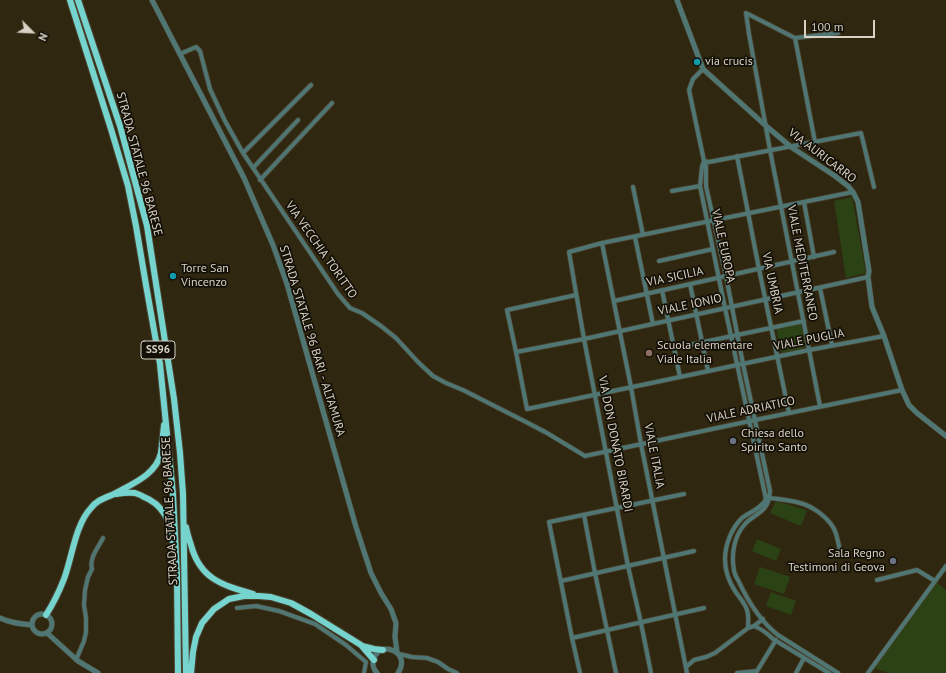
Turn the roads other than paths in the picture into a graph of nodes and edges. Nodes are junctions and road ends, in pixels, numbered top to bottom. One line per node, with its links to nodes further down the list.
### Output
1 (70, 0): 78 (highway, STRADA STATALE 96 BARESE / SS96)
2 (78, 0): 84 (highway, STRADA STATALE 96 BARESE / SS96)
3 (152, 0): 7 (street, STRADA STATALE 96 BARI - ALTAMURA)
4 (677, 0): 8 (street, VIA AURICARRO)
5 (838, 33): 6 (street)
6 (795, 38): 12 (street, VIALE MEDITERRANEO); 13 (street)
7 (180, 54): 16 (street, VIA VECCHIA TORITTO); 116 (street, STRADA STATALE 96 BARI - ALTAMURA)
8 (703, 69): 12 (street, VIA AURICARRO); 18 (street, VIALE EUROPA)
9 (311, 85): 16 (street)
10 (332, 103): 20 (street)
11 (298, 120): 19 (street)
12 (765, 125): 14 (street, VIA AURICARRO); 15 (street, VIALE MEDITERRANEO)
13 (815, 142): 14 (street); 23 (street)
14 (791, 147): 15 (street); 25 (street, VIA AURICARRO)
15 (770, 150): 17 (street); 27 (street, VIALE MEDITERRANEO)
16 (243, 153): 19 (street, VIA VECCHIA TORITTO)
17 (738, 156): 18 (street); 28 (street, VIA UMBRIA)
18 (704, 160): 22 (street, VIALE EUROPA); 29 (street, VIALE EUROPA)
19 (253, 168): 20 (street, VIA VECCHIA TORITTO)
20 (260, 180): 82 (street, VIA VECCHIA TORITTO)
21 (633, 186): 31 (street)
22 (700, 186): 24 (street); 30 (street, VIALE EUROPA)
23 (874, 187)
24 (672, 191)
25 (853, 192): 26 (street); 41 (street, VIA AURICARRO)
26 (804, 202): 27 (street); 36 (street)
27 (781, 207): 28 (street); 38 (street, VIALE MEDITERRANEO)
28 (748, 214): 29 (street); 39 (street, VIA UMBRIA)
29 (714, 220): 30 (street); 40 (street, VIALE EUROPA)
30 (707, 221): 31 (street); 34 (street, VIALE EUROPA)
31 (643, 235): 32 (street)
32 (635, 237): 33 (street); 48 (street)
33 (602, 244): 47 (street, VIA DON DONATO BIRARDI); 50 (street, VIALE ITALIA)
34 (713, 249): 37 (street); 42 (street, VIALE EUROPA)
35 (834, 252): 36 (street, VIA SICILIA)
36 (814, 257): 38 (street, VIA SICILIA)
37 (659, 261)
38 (792, 262): 39 (street, VIA SICILIA); 46 (street, VIALE MEDITERRANEO)
39 (759, 269): 40 (street, VIA SICILIA); 49 (street, VIA UMBRIA)
40 (726, 276): 42 (street, VIA SICILIA); 51 (street, VIALE EUROPA)
41 (868, 277): 44 (street, VIALE IONIO); 61 (street, VIA AURICARRO)
42 (719, 278): 43 (street, VIA SICILIA); 52 (street, VIALE EUROPA)
43 (690, 284): 45 (street, VIA SICILIA); 53 (street)
44 (820, 288): 46 (street, VIALE IONIO); 64 (street)
45 (662, 290): 48 (street, VIA SICILIA); 54 (street)
46 (798, 292): 49 (street, VIALE IONIO); 55 (street, VIALE MEDITERRANEO)
47 (576, 294): 62 (street, VIA DON DONATO BIRARDI); 67 (street)
48 (647, 294): 50 (street, VIA SICILIA); 56 (street)
49 (765, 300): 51 (street, VIALE IONIO); 57 (street, VIA UMBRIA)
50 (614, 301): 58 (street, VIALE ITALIA)
51 (731, 307): 52 (street, VIALE IONIO); 59 (street, VIALE EUROPA)
52 (725, 308): 53 (street, VIALE IONIO); 60 (street, VIALE EUROPA)
53 (696, 314): 54 (street, VIALE IONIO); 63 (street)
54 (669, 320): 56 (street, VIALE IONIO); 65 (street)
55 (804, 321): 57 (street); 66 (street, VIALE MEDITERRANEO)
56 (653, 324): 58 (street, VIALE IONIO)
57 (771, 328): 59 (street); 68 (street, VIA UMBRIA)
58 (620, 331): 62 (street, VIALE IONIO); 73 (street, VIALE ITALIA)
59 (737, 335): 60 (street); 69 (street, VIALE EUROPA)
60 (731, 336): 63 (street); 70 (street, VIALE EUROPA)
61 (884, 336): 64 (street, VIALE PUGLIA); 74 (street, VIA AURICARRO)
62 (584, 339): 67 (street, VIALE IONIO); 75 (street, VIA DON DONATO BIRARDI)
63 (702, 342): 65 (street); 71 (street)
64 (832, 345): 66 (street, VIALE PUGLIA)
65 (675, 348): 72 (street)
66 (809, 350): 68 (street, VIALE PUGLIA); 76 (street, VIALE MEDITERRANEO)
67 (516, 352): 75 (street, VIALE PUGLIA)
68 (777, 356): 69 (street, VIALE PUGLIA); 77 (street, VIA UMBRIA)
69 (743, 364): 70 (street, VIALE PUGLIA); 79 (street, VIALE EUROPA)
70 (738, 365): 71 (street, VIALE PUGLIA); 79 (street, VIALE EUROPA)
71 (708, 371): 72 (street, VIALE PUGLIA)
72 (680, 377): 73 (street, VIALE PUGLIA)
73 (631, 387): 75 (street, VIALE PUGLIA); 81 (street, VIALE ITALIA)
74 (902, 390): 76 (street, VIALE ADRIATICO); 80 (street, VIA AURICARRO)
75 (595, 394): 82 (street, VIA DON DONATO BIRARDI)
76 (820, 406): 77 (street, VIALE ADRIATICO)
77 (789, 413): 79 (street, VIALE ADRIATICO)
78 (165, 415): 83 (highway); 97 (highway, STRADA STATALE 96 BARESE / SS96)
79 (752, 420): 81 (street, VIALE ADRIATICO); 86 (street, VIALE EUROPA)
80 (946, 436)
81 (641, 444): 82 (street, VIALE ADRIATICO); 87 (street, VIALE ITALIA)
82 (606, 451): 88 (street, VIA DON DONATO BIRARDI)
83 (113, 494): 97 (highway); 105 (highway)
84 (183, 494): 101 (highway); 133 (highway, STRADA STATALE 96 BARESE / SS96)
85 (684, 494): 87 (street)
86 (768, 499): 91 (street); 104 (street); 107 (street)
87 (653, 501): 88 (street); 93 (street, VIALE ITALIA)
88 (618, 508): 89 (street); 94 (street, VIA DON DONATO BIRARDI)
89 (584, 515): 96 (street); 99 (street)
90 (103, 538): 125 (street)
91 (840, 550)
92 (694, 551): 93 (street)
93 (663, 558): 94 (street); 106 (street, VIALE ITALIA)
94 (628, 566): 96 (street); 110 (street, VIA DON DONATO BIRARDI)
95 (946, 566): 100 (street)
96 (594, 573): 99 (street); 114 (street)
97 (177, 575): 132 (highway, STRADA STATALE 96 BARESE / SS96)
98 (877, 580): 100 (street)
99 (560, 581): 117 (street)
100 (935, 581): 146 (street)
101 (259, 596): 119 (highway); 134 (highway)
102 (238, 608): 135 (street)
103 (704, 608): 106 (street)
104 (756, 611): 107 (street); 109 (street)
105 (46, 615): 111 (street); 115 (street)
106 (675, 615): 110 (street); 122 (street, VIALE ITALIA)
107 (748, 617): 112 (street); 113 (street)
108 (0, 618): 111 (street)
109 (763, 619): 112 (street); 145 (street)
110 (641, 623): 114 (street); 140 (street, VIA DON DONATO BIRARDI)
111 (32, 625): 115 (street)
112 (754, 626): 113 (street); 118 (street)
113 (748, 628): 127 (street)
114 (608, 630): 117 (street); 139 (street)
115 (47, 633): 125 (street)
116 (395, 637): 120 (street); 121 (street, STRADA STATALE 96 BARI - ALTAMURA)
117 (572, 638): 138 (street)
118 (776, 640): 124 (street); 142 (street)
119 (360, 645): 120 (highway); 126 (highway)
120 (385, 649): 121 (street); 126 (street)
121 (398, 653): 123 (street); 128 (street, STRADA STATALE 96 BARI - ALTAMURA)
122 (684, 656): 127 (street); 129 (street, VIALE ITALIA)
123 (412, 657): 128 (street); 137 (street)
124 (804, 658): 143 (street); 144 (street)
125 (76, 660): 131 (street)
126 (374, 660): 130 (street)
127 (694, 660): 129 (street)
128 (402, 663): 136 (street)
129 (686, 667): 141 (street, VIALE ITALIA)
130 (375, 672)
131 (98, 673)
132 (178, 673)
133 (186, 673)
134 (192, 673)
135 (364, 673)
136 (398, 673)
137 (457, 673)
138 (580, 673)
139 (616, 673)
140 (651, 673)
141 (687, 673)
142 (737, 673)
143 (796, 673)
144 (829, 673)
145 (838, 673)
146 (868, 673)

